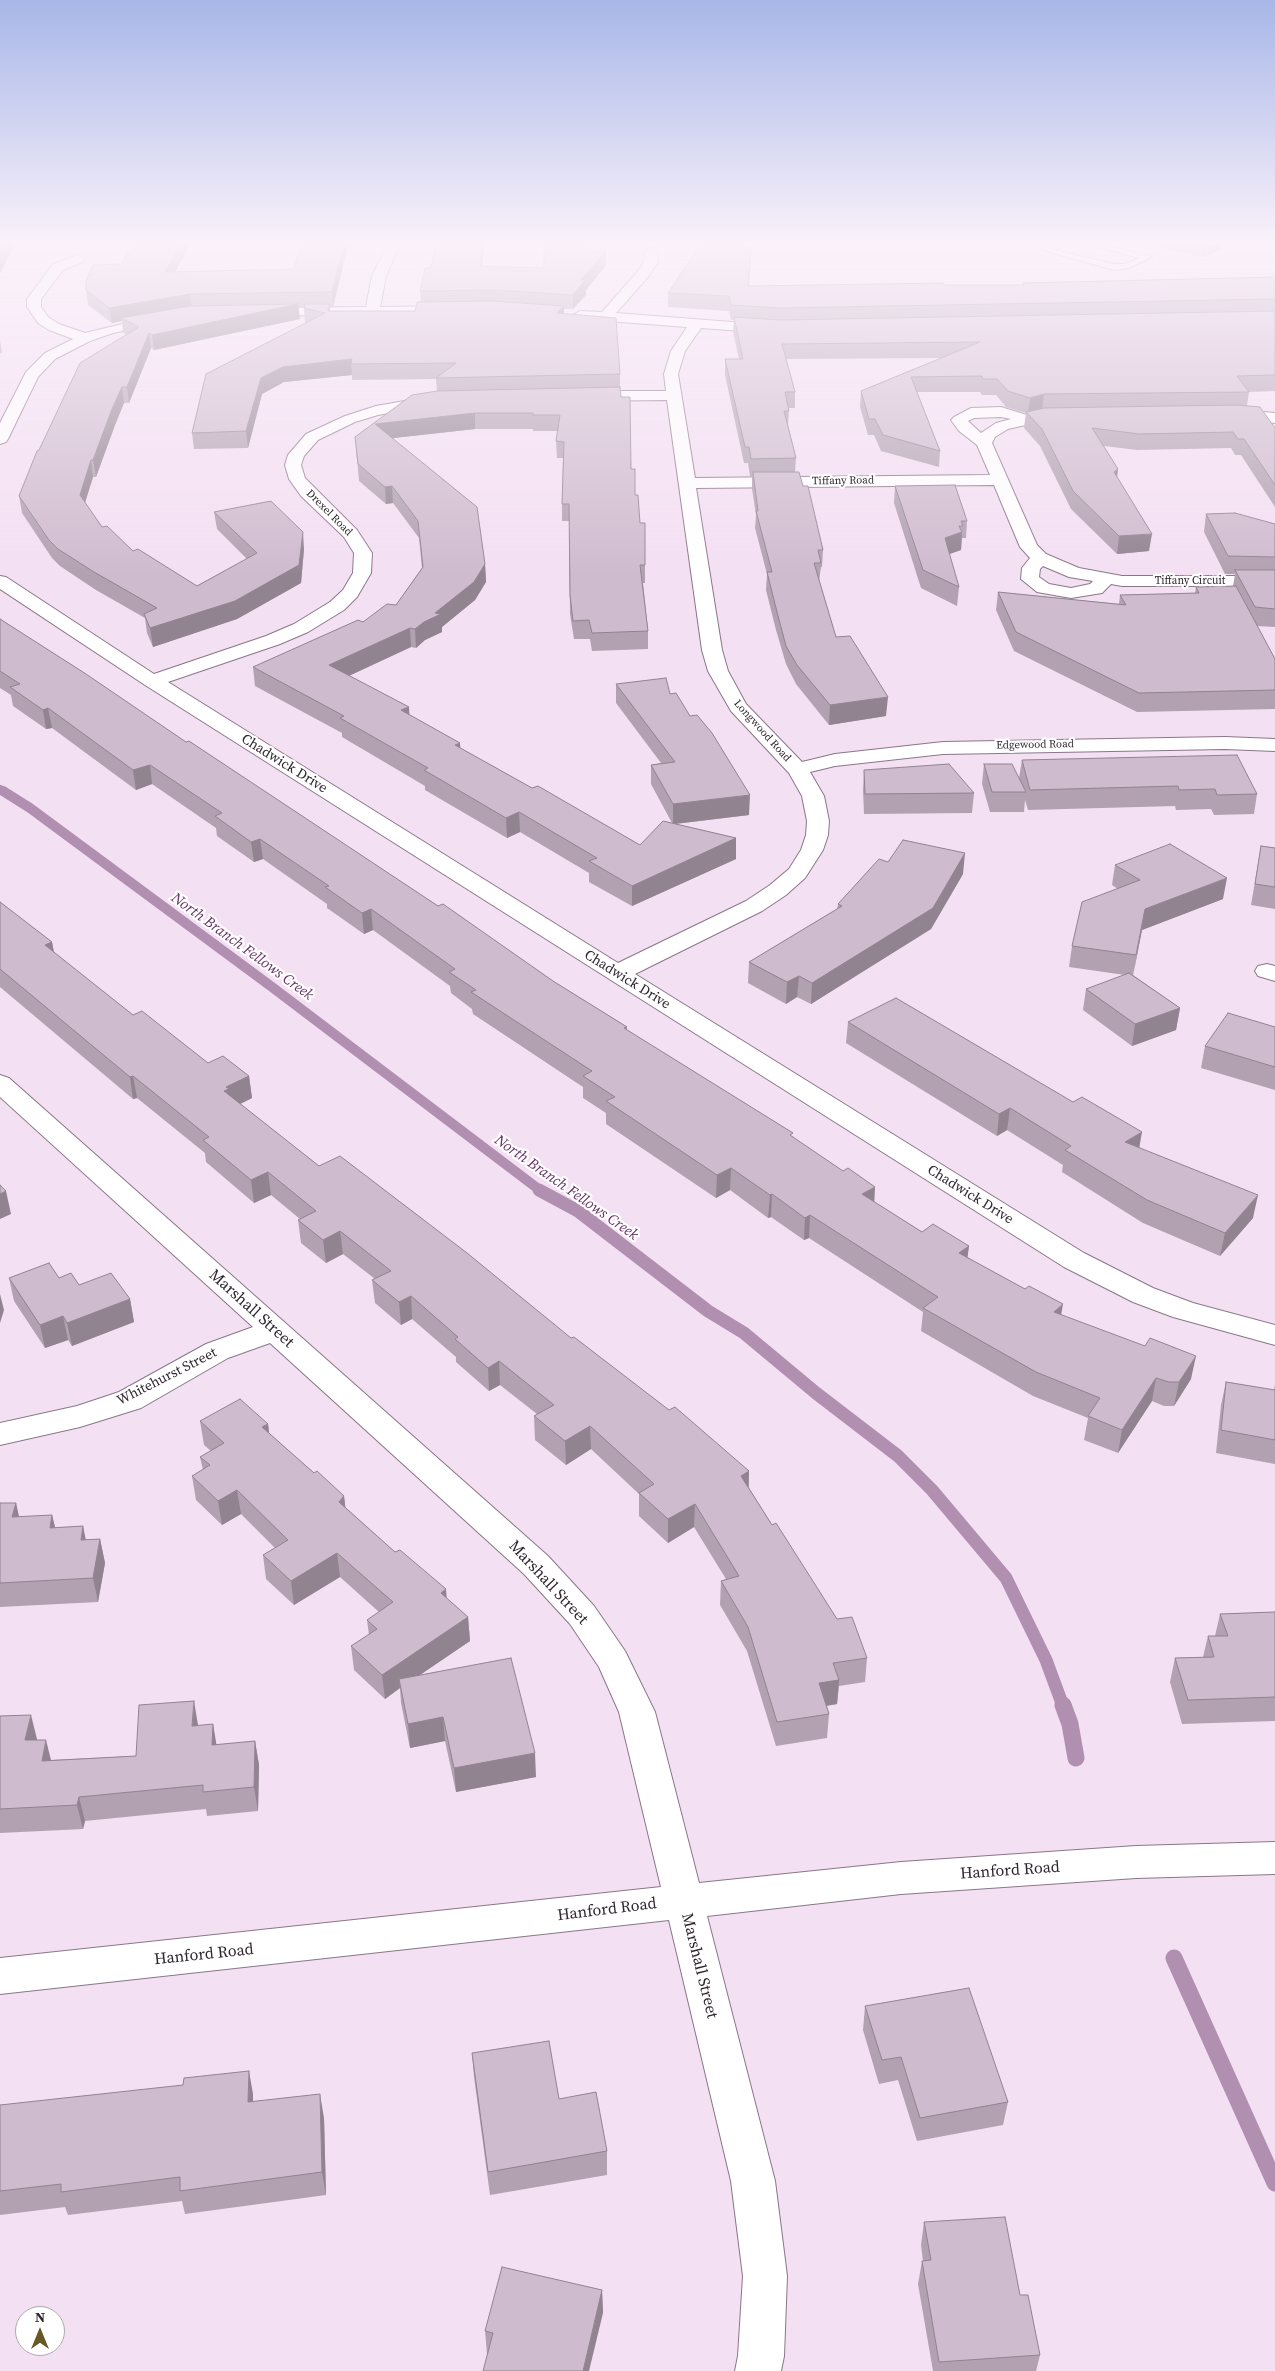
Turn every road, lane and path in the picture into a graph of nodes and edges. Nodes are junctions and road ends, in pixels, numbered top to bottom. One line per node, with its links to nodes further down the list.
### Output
1 (53, 355): 7 (street)
2 (676, 355): 3 (street, Longwood Road)
3 (675, 395): 4 (street); 15 (street, Longwood Road)
4 (570, 397)
5 (446, 400): 20 (street, Drexel Road)
6 (0, 401): 7 (street)
7 (20, 401): 12 (street)
8 (1214, 414): 9 (street)
9 (1271, 415)
10 (1080, 417): 11 (street)
11 (1030, 419): 13 (street); 13 (street)
12 (0, 439)
13 (984, 443): 14 (street, Tiffany Circuit)
14 (999, 480): 15 (street, Tiffany Road); 16 (street, Tiffany Circuit)
15 (687, 483): 22 (street, Longwood Road)
16 (1040, 558): 17 (street, Tiffany Circuit); 17 (street)
17 (1106, 579): 19 (street, Tiffany Circuit)
18 (0, 581): 20 (street, Chadwick Drive)
19 (1275, 581)
20 (152, 681): 23 (street, Chadwick Drive)
21 (1275, 745): 22 (street, Edgewood Road)
22 (797, 770): 23 (street, Longwood Road)
23 (616, 973): 26 (street, Chadwick Drive)
24 (0, 1083): 25 (street, Marshall Street)
25 (275, 1330): 27 (street, Whitehurst Street); 29 (street, Marshall Street)
26 (1275, 1335)
27 (0, 1434)
28 (1275, 1858): 29 (street, Hanford Road)
29 (684, 1902): 30 (street, Hanford Road); 31 (street, Marshall Street)
30 (0, 1976)
31 (758, 2371)

